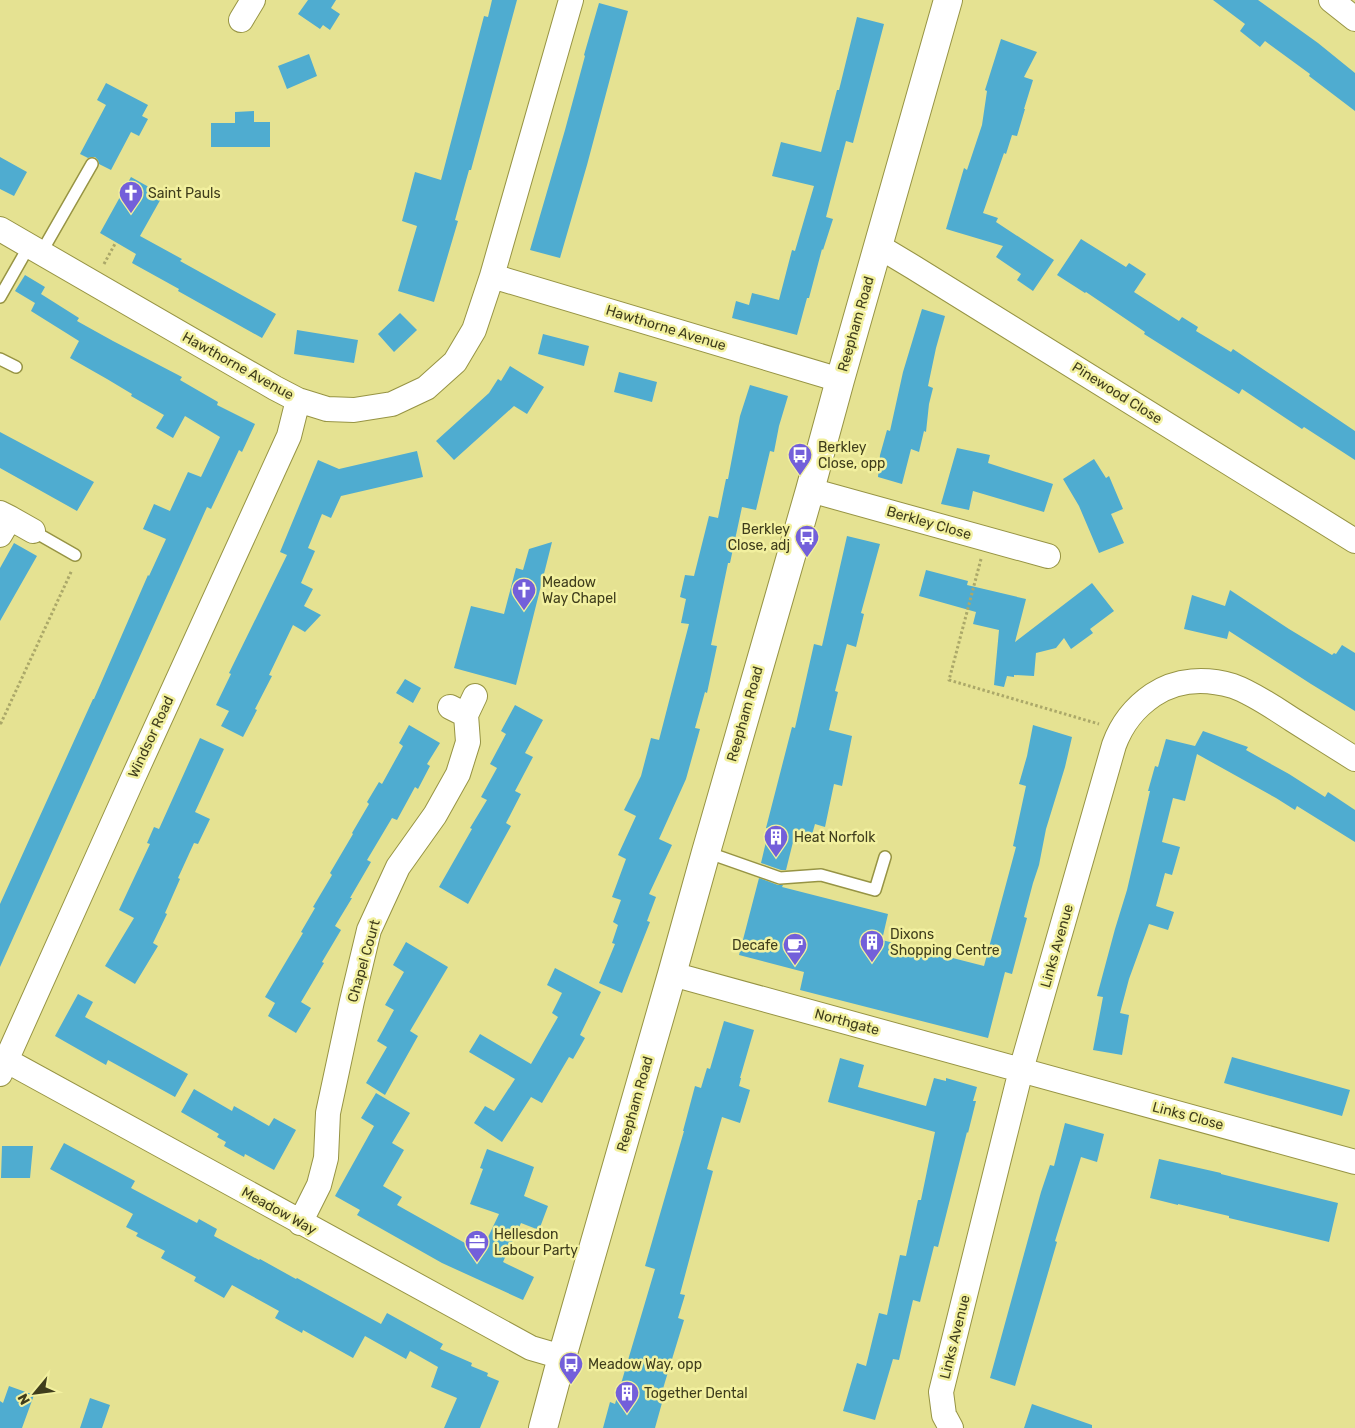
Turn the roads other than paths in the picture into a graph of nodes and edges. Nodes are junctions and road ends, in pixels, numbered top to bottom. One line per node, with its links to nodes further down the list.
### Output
1 (253, 0): 6 (street)
2 (571, 0): 11 (street, Hawthorne Avenue)
3 (948, 0): 9 (street, Reepham Road)
4 (1331, 0): 5 (street)
5 (1355, 19)
6 (241, 20)
7 (92, 164): 10 (lane)
8 (0, 229): 10 (street, Hawthorne Avenue)
9 (878, 246): 15 (street, Reepham Road); 20 (street, Pinewood Close)
10 (35, 249): 12 (lane); 16 (street, Hawthorne Avenue)
11 (492, 276): 15 (street, Hawthorne Avenue); 16 (street, Hawthorne Avenue)
12 (0, 297)
13 (0, 359): 14 (lane)
14 (16, 367)
15 (840, 380): 17 (street, Reepham Road)
16 (298, 400): 28 (street, Windsor Road)
17 (810, 490): 22 (street, Berkley Close); 25 (street, Reepham Road)
18 (3, 522): 19 (street)
19 (33, 531): 21 (lane)
20 (1355, 541)
21 (75, 555)
22 (1048, 556)
23 (464, 706): 31 (street, Chapel Court)
24 (1355, 759): 29 (street, Links Avenue)
25 (706, 852): 26 (lane); 27 (street, Reepham Road)
26 (885, 857)
27 (672, 974): 29 (street, Northgate); 32 (street, Reepham Road)
28 (2, 1064): 31 (street, Meadow Way)
29 (1021, 1070): 30 (street, Links Close); 34 (street, Links Avenue)
30 (1355, 1162)
31 (300, 1223): 32 (street, Meadow Way)
32 (562, 1357): 33 (street, Reepham Road)
33 (543, 1428)
34 (951, 1428)

